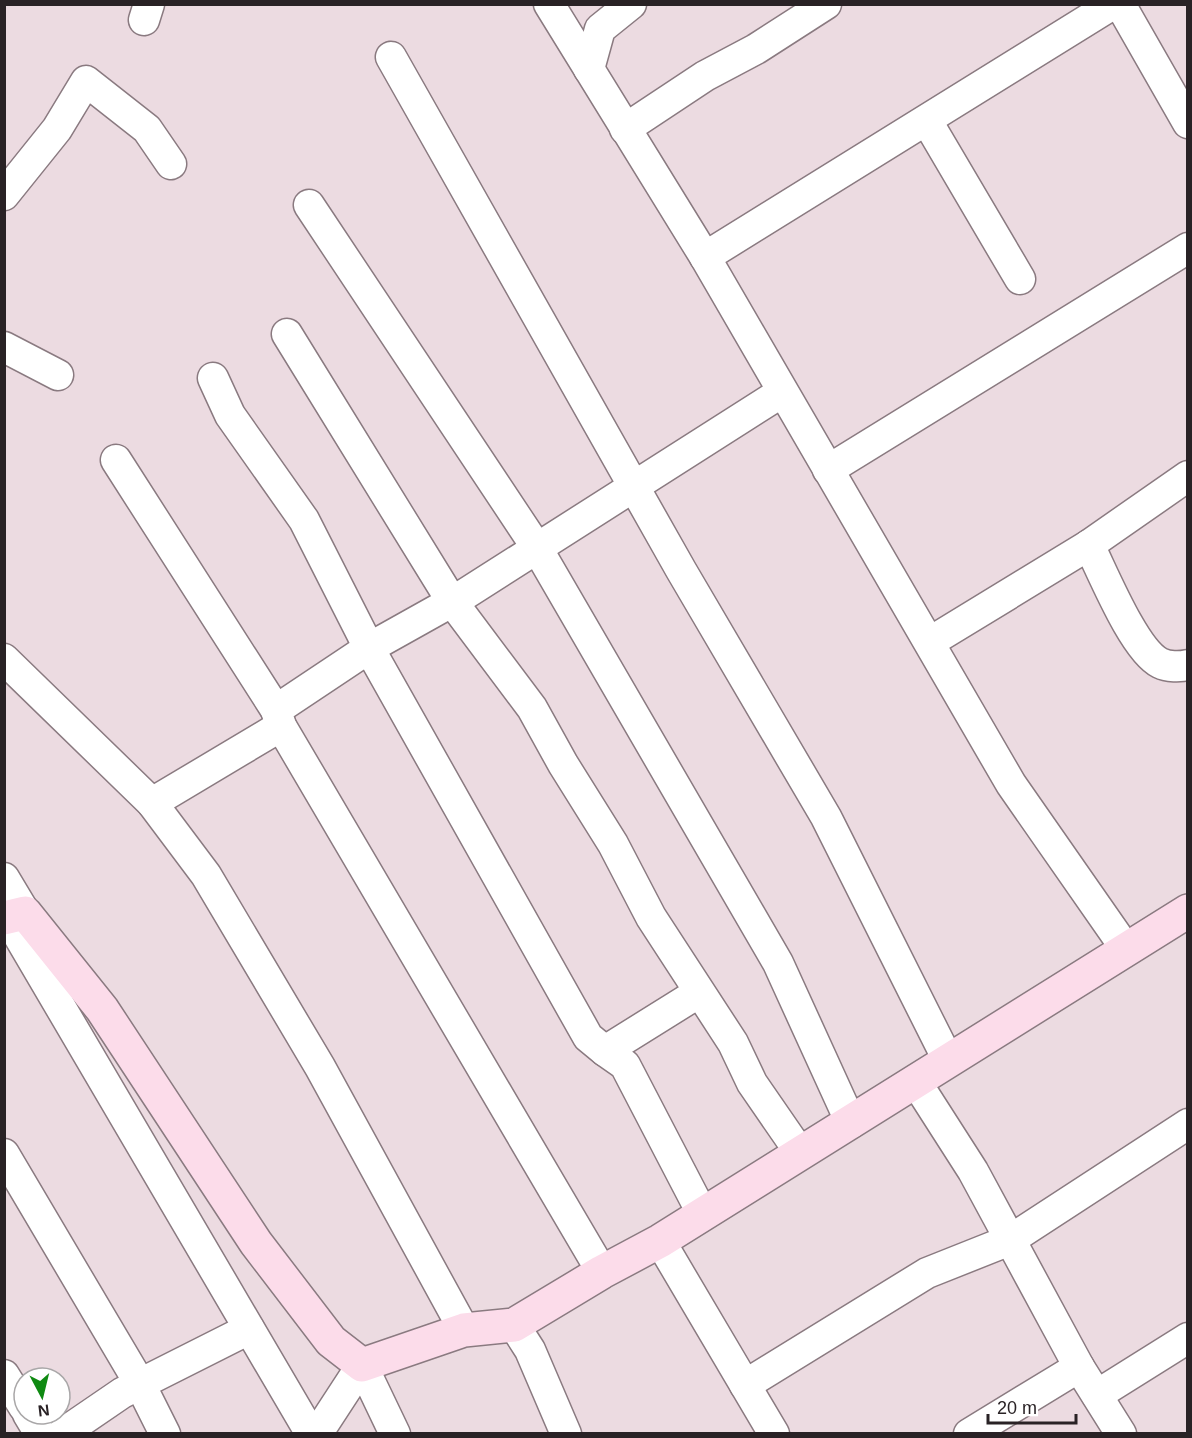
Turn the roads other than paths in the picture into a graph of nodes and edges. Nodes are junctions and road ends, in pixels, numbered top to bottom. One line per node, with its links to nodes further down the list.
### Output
1 (549, 4): 7 (street)
2 (631, 4): 7 (street)
3 (826, 4): 10 (street)
4 (1113, 4): 8 (street)
5 (1120, 4): 9 (street)
6 (391, 57): 25 (street)
7 (589, 69): 10 (street)
8 (927, 121): 15 (street); 16 (street)
9 (1188, 123)
10 (625, 129): 15 (street)
11 (171, 164): 12 (street)
12 (4, 195)
13 (309, 204): 27 (street)
14 (1188, 249): 23 (street)
15 (705, 257): 21 (street)
16 (1020, 279)
17 (286, 334): 28 (street)
18 (4, 347): 19 (street)
19 (58, 375)
20 (213, 378): 30 (street)
21 (782, 392): 23 (street); 25 (street)
22 (116, 460): 33 (street)
23 (828, 470): 29 (street)
24 (1188, 476): 26 (street)
25 (634, 486): 27 (street); 41 (street)
26 (1089, 545): 29 (street); 32 (street)
27 (537, 548): 28 (street); 43 (street)
28 (451, 600): 30 (street); 39 (street)
29 (930, 642): 38 (street)
30 (369, 648): 33 (street); 40 (street)
31 (6, 663): 34 (street)
32 (1188, 665)
33 (279, 718): 34 (street); 50 (street)
34 (152, 803): 53 (street)
35 (4, 878): 37 (street)
36 (1188, 911): 38 (street)
37 (12, 916): 52 (street); 55 (street)
38 (1126, 950): 41 (street)
39 (698, 993): 40 (street); 46 (street)
40 (605, 1051): 47 (street)
41 (948, 1060): 42 (street)
42 (916, 1082): 43 (street); 48 (street)
43 (851, 1123): 46 (street)
44 (1188, 1124): 48 (street)
45 (4, 1154): 58 (street)
46 (801, 1154): 47 (street)
47 (703, 1215): 49 (street)
48 (1010, 1240): 56 (street); 59 (street)
49 (660, 1241): 50 (street); 59 (street)
50 (602, 1272): 51 (street)
51 (514, 1325): 53 (street); 67 (street)
52 (249, 1329): 58 (street); 64 (street)
53 (464, 1330): 55 (street)
54 (1188, 1338): 61 (street)
55 (362, 1365): 65 (street); 66 (street)
56 (1079, 1367): 61 (street); 69 (street)
57 (4, 1375): 60 (street)
58 (140, 1384): 62 (street); 63 (street)
59 (746, 1385): 68 (street)
60 (12, 1388)
61 (1097, 1395): 70 (street)
62 (62, 1434)
63 (165, 1434)
64 (311, 1434)
65 (317, 1434)
66 (395, 1434)
67 (566, 1434)
68 (774, 1434)
69 (969, 1434)
70 (1121, 1434)

